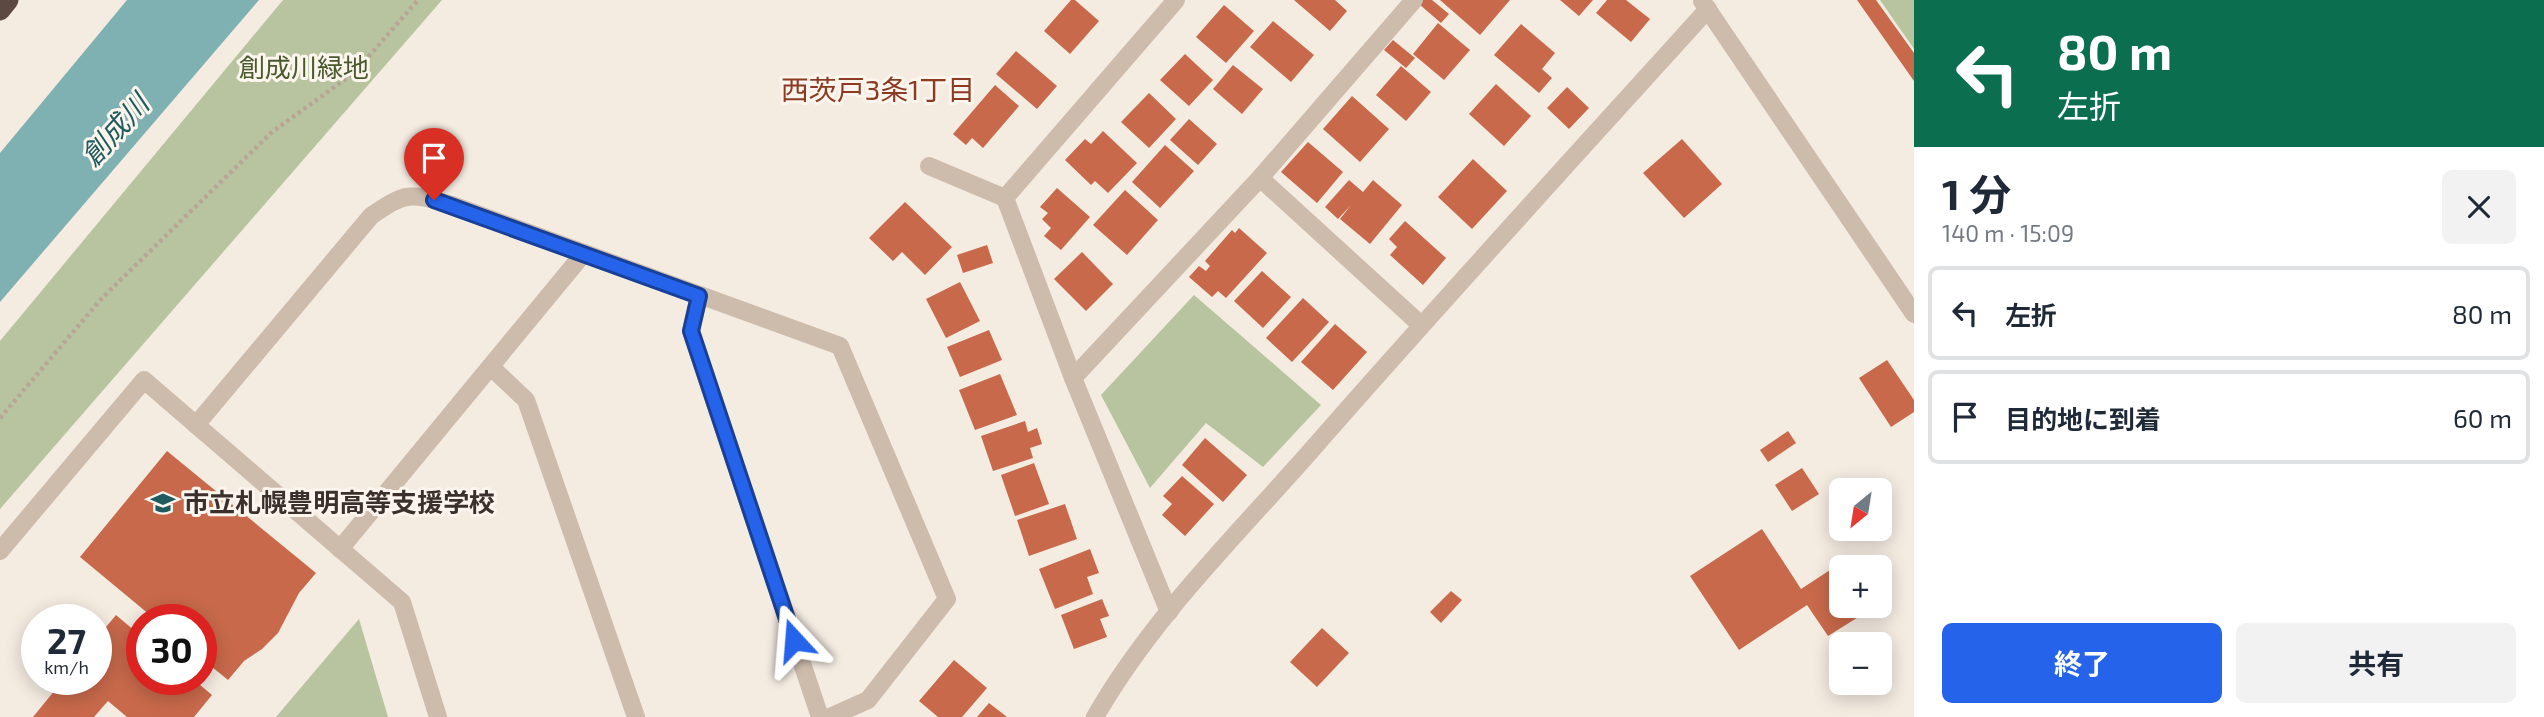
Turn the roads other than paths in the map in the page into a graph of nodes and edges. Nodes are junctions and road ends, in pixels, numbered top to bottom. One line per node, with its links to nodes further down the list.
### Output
1 (8, 0): 5 (highway)
2 (1177, 0): 8 (street)
3 (1414, 0): 7 (street)
4 (1705, 4): 11 (street); 12 (street)
5 (0, 10)
6 (929, 166): 8 (street)
7 (1260, 178): 12 (street); 14 (street)
8 (1005, 198): 14 (street)
9 (584, 253): 10 (street); 13 (street); 15 (street)
10 (699, 296): 22 (street); 23 (street)
11 (1914, 314)
12 (1421, 325): 18 (street)
13 (492, 368): 16 (street); 21 (street)
14 (1073, 377): 18 (street)
15 (196, 425): 16 (street); 17 (street)
16 (340, 549): 20 (street)
17 (0, 551)
18 (1169, 612): 19 (street)
19 (1115, 682): 24 (street); 25 (street)
20 (438, 717)
21 (636, 717)
22 (820, 717)
23 (830, 717)
24 (1086, 717)
25 (1095, 717)

